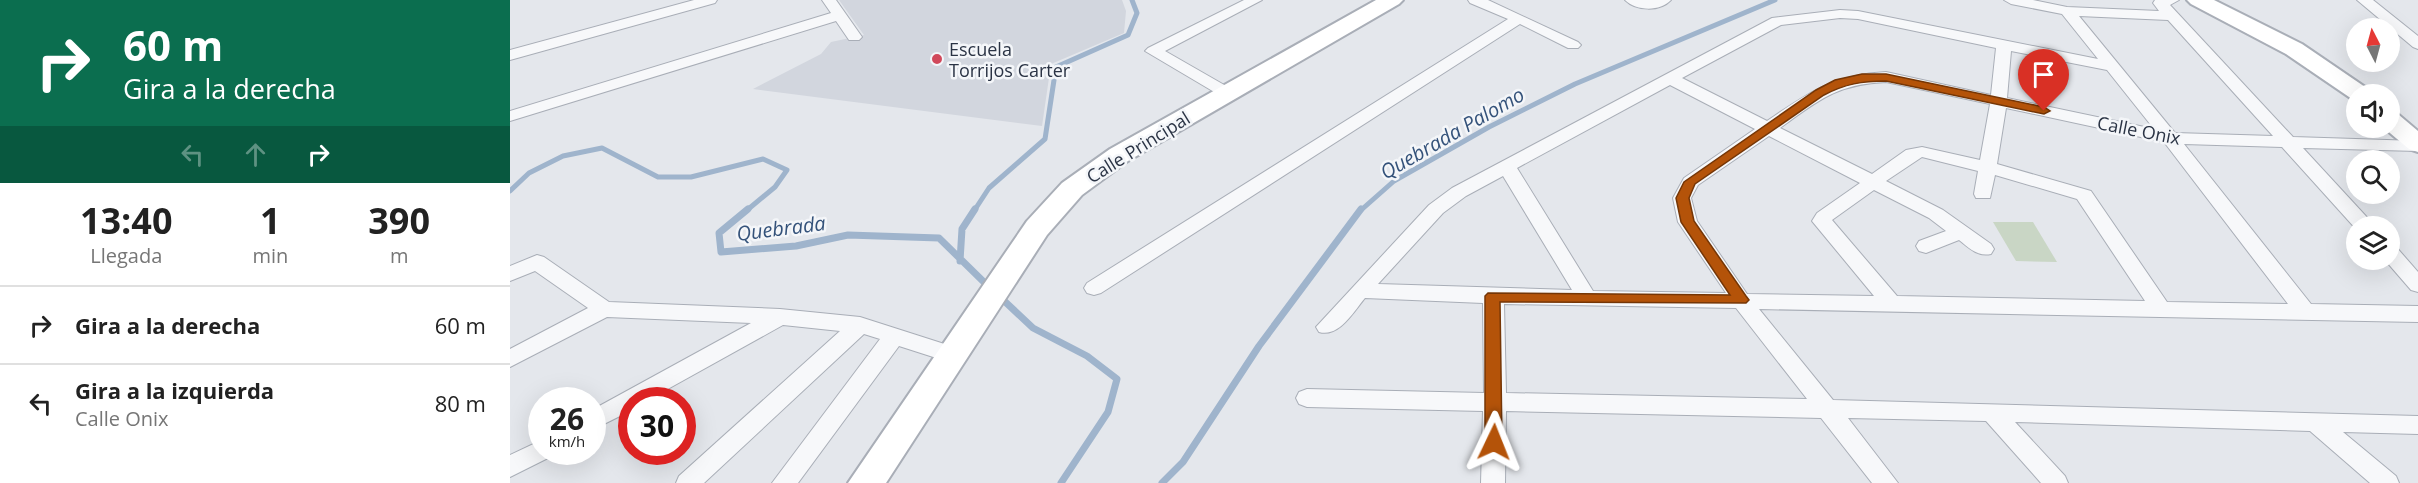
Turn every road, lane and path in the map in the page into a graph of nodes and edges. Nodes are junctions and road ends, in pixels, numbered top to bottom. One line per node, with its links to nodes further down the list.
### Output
1 (710, 0): 19 (street)
2 (829, 0): 13 (street)
3 (1255, 0): 23 (street)
4 (1392, 0): 23 (street, Calle Principal)
5 (1475, 0): 14 (street)
6 (1632, 0): 7 (street)
7 (1664, 0)
8 (2011, 0): 12 (street)
9 (2198, 0): 22 (street)
10 (2364, 0): 17 (street)
11 (2171, 8): 12 (street); 29 (street)
12 (2067, 11): 20 (street)
13 (840, 15): 15 (street); 25 (street)
14 (1520, 18): 18 (street); 42 (street)
15 (854, 37)
16 (2004, 44): 20 (street); 21 (street); 24 (street)
17 (2418, 44)
18 (1573, 45)
19 (510, 55)
20 (2114, 67): 28 (street)
21 (1669, 78): 26 (street); 31 (street)
22 (2346, 84)
23 (1227, 93): 56 (street, Calle Principal)
24 (1999, 100): 26 (street, Calle Onix); 28 (street, Calle Onix); 32 (street)
25 (510, 116)
26 (1766, 128): 33 (street); 46 (street, Calle Onix)
27 (2400, 129): 30 (street)
28 (2170, 138): 29 (street, Calle Onix); 50 (street)
29 (2289, 144): 30 (street, Calle Onix); 35 (street)
30 (2418, 145)
31 (1506, 166): 43 (street); 45 (street)
32 (1986, 167): 33 (street); 34 (street); 49 (street)
33 (1872, 183): 36 (street); 47 (street)
34 (1983, 194)
35 (2356, 216)
36 (1960, 232): 37 (street); 38 (street)
37 (1926, 246)
38 (1984, 249)
39 (2400, 264): 41 (street)
40 (510, 274): 48 (street)
41 (2418, 285)
42 (1094, 288)
43 (1360, 291): 44 (street); 54 (street)
44 (1493, 296): 45 (street); 59 (street)
45 (1586, 297): 46 (street)
46 (1741, 300): 47 (street); 60 (street, Calle Onix)
47 (1892, 303): 49 (street)
48 (604, 309): 52 (street); 57 (street)
49 (2162, 310): 50 (street)
50 (2305, 311): 51 (street)
51 (2418, 314)
52 (780, 317): 53 (street); 62 (street)
53 (860, 325): 55 (street); 67 (street)
54 (1327, 327)
55 (895, 335): 56 (street); 68 (street)
56 (952, 356): 69 (street, Calle Principal)
57 (510, 359)
58 (1307, 398): 59 (street)
59 (1495, 402): 60 (street); 70 (street)
60 (1827, 408): 61 (street); 71 (street, Calle Onix)
61 (1992, 412): 63 (street); 72 (street)
62 (606, 413)
63 (2314, 421): 64 (street); 73 (street)
64 (2418, 425)
65 (528, 457): 66 (street)
66 (510, 467)
67 (688, 483)
68 (784, 483)
69 (866, 483)
70 (1493, 483)
71 (1886, 483)
72 (2056, 483)
73 (2387, 483)

